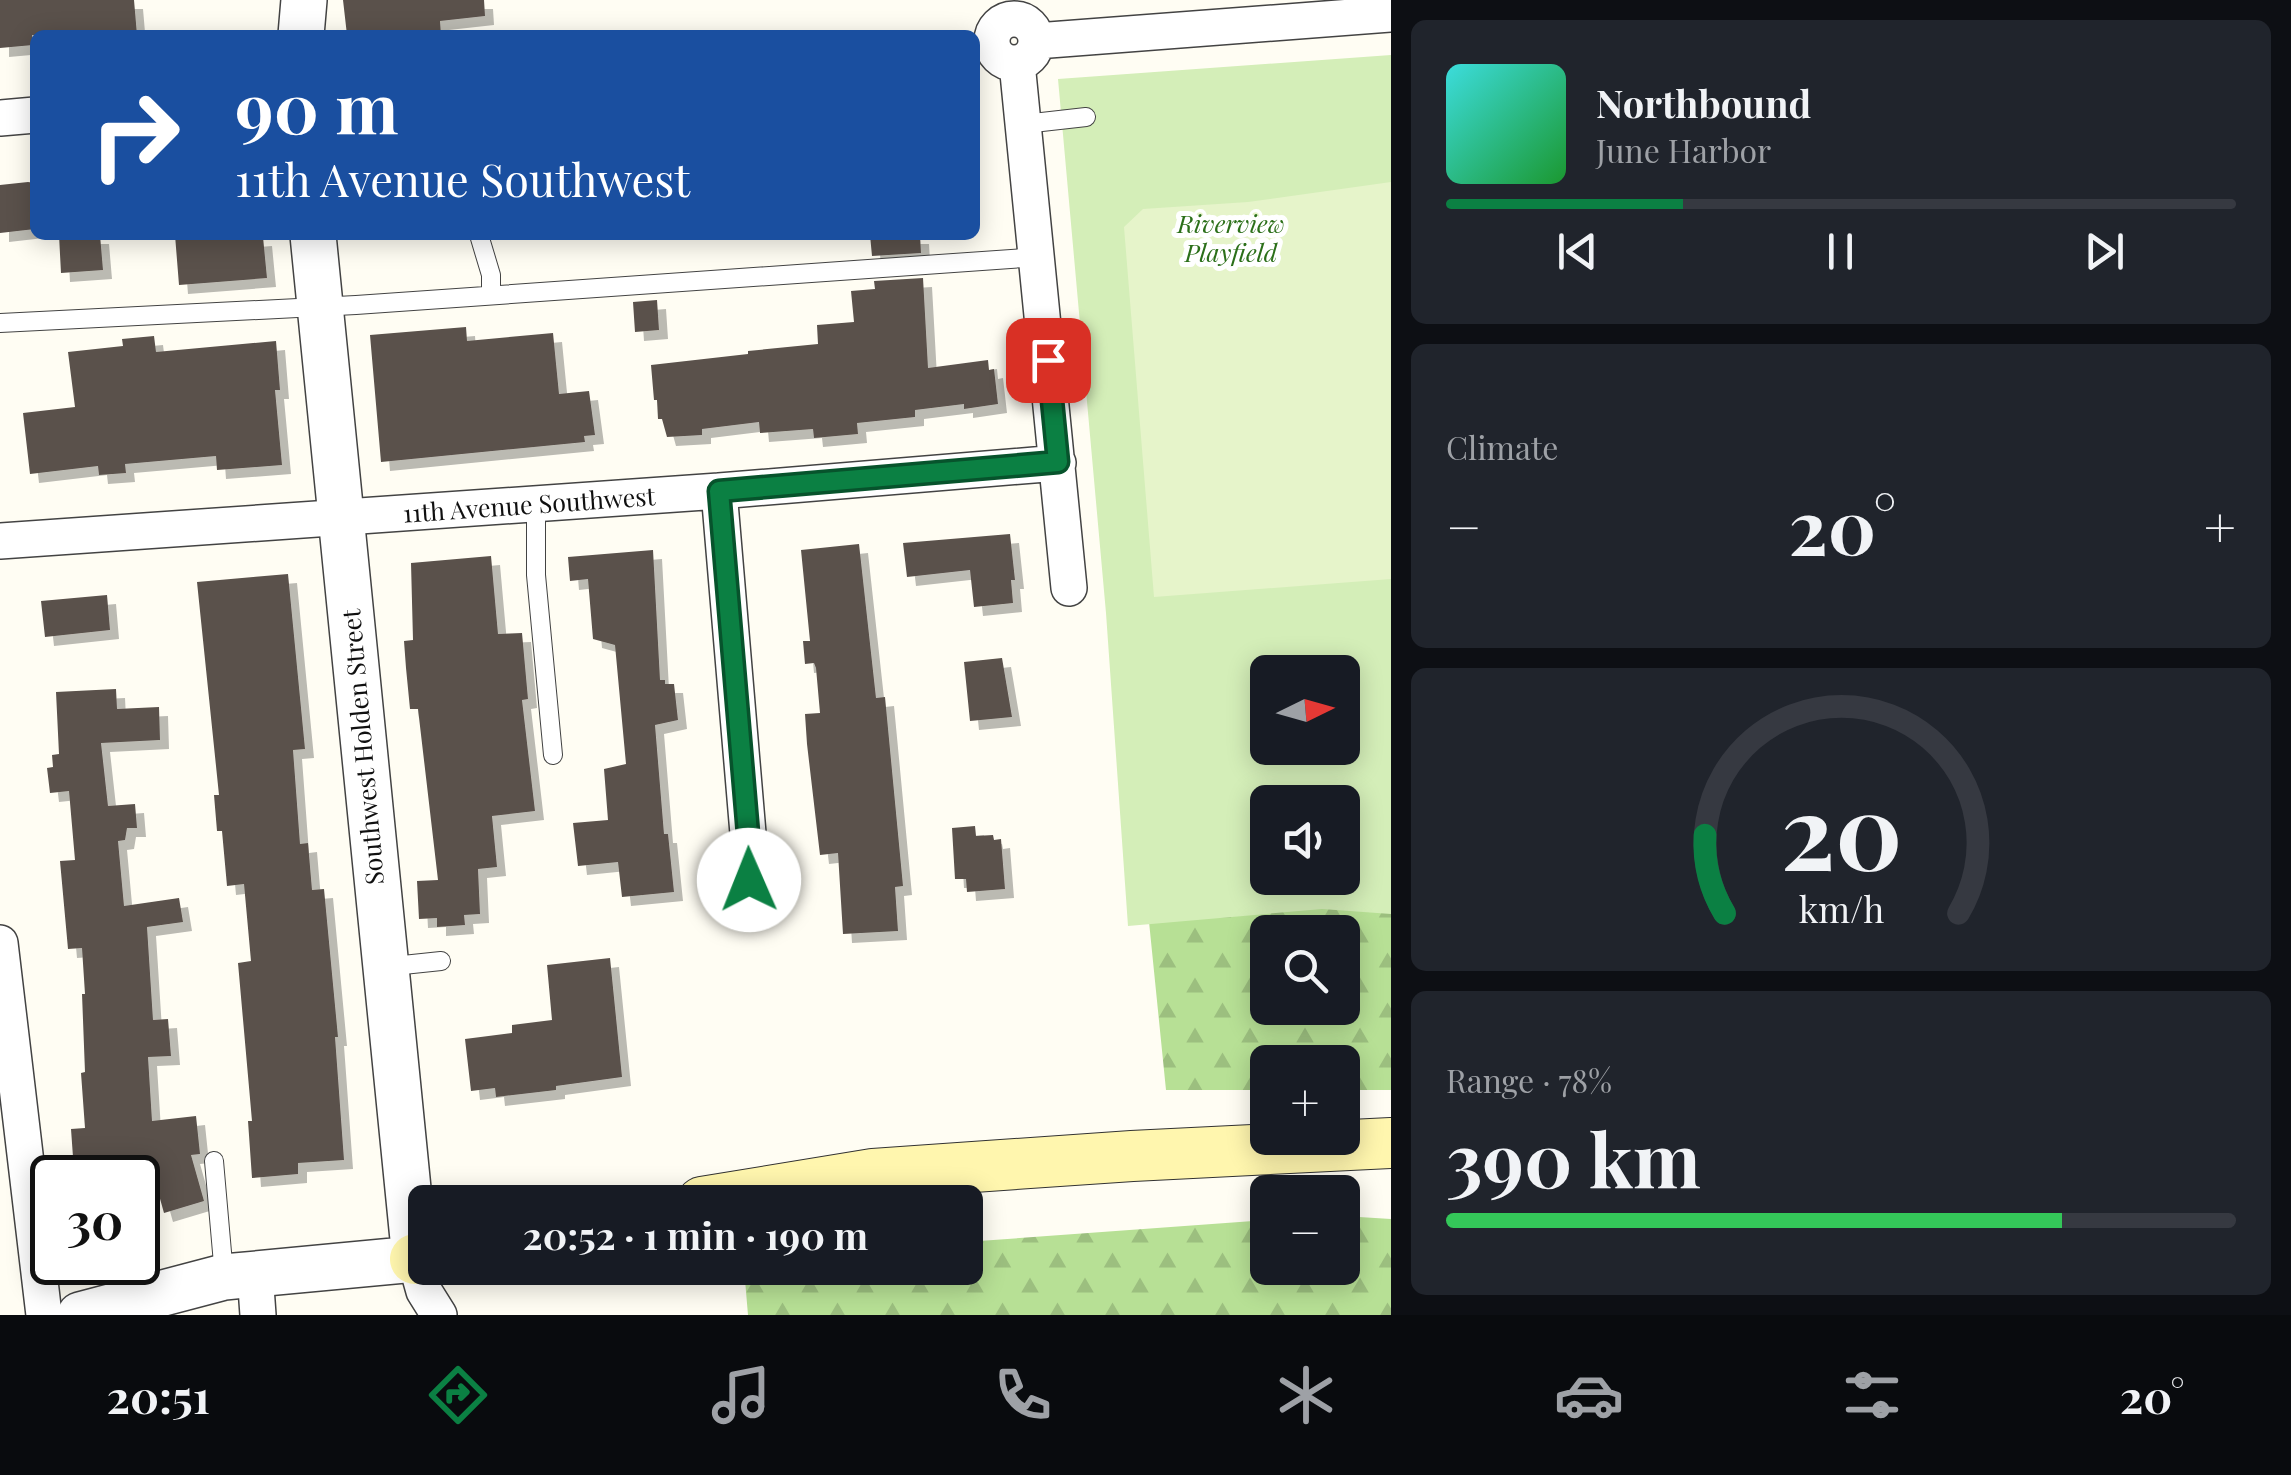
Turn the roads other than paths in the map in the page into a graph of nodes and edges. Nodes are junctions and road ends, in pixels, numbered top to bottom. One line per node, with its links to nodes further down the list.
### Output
1 (304, 0): 3 (street)
2 (1378, 10): 4 (street)
3 (301, 30)
4 (1007, 36): 8 (street)
5 (30, 116): 7 (street)
6 (1086, 116): 8 (lane)
7 (0, 118)
8 (1024, 124): 11 (street)
9 (313, 240): 13 (street, Southwest Holden Street)
10 (480, 240): 12 (lane)
11 (1038, 257): 12 (lane); 15 (street)
12 (492, 295): 13 (lane)
13 (320, 308): 14 (lane); 18 (street, Southwest Holden Street)
14 (0, 323)
15 (1058, 462): 16 (street, 11th Avenue Southwest); 20 (street)
16 (719, 491): 17 (street, 11th Avenue Southwest); 22 (street)
17 (536, 504): 18 (street, 11th Avenue Southwest); 21 (lane)
18 (341, 518): 19 (street, 11th Avenue Southwest); 25 (street, Southwest Holden Street)
19 (0, 541)
20 (1069, 588)
21 (554, 754)
22 (742, 897)
23 (1, 960): 33 (street)
24 (442, 961): 25 (lane)
25 (384, 967): 28 (street, Southwest Holden Street)
26 (1391, 1143): 29 (main road)
27 (214, 1161): 32 (lane)
28 (411, 1185)
29 (805, 1185)
30 (408, 1260): 32 (street)
31 (423, 1285): 35 (street)
32 (246, 1288): 34 (street)
33 (44, 1315)
34 (80, 1315)
35 (439, 1315)

